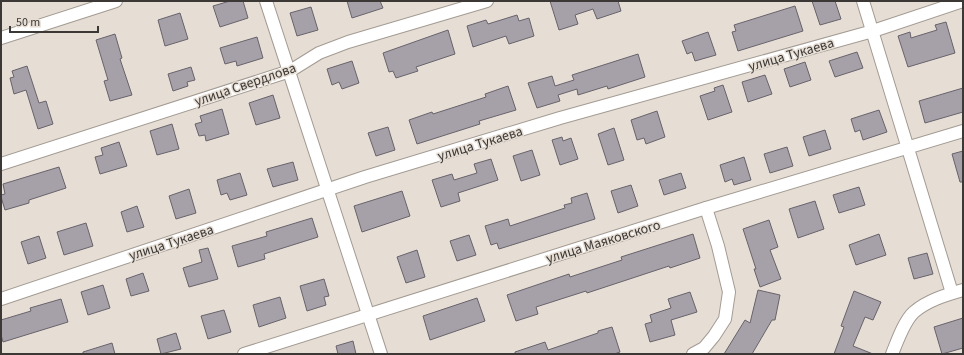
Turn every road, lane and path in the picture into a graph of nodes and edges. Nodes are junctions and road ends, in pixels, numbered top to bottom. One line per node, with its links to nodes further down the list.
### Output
1 (116, 1): 7 (street)
2 (266, 1): 8 (street)
3 (487, 1): 8 (street, улица Свердлова)
4 (863, 1): 6 (street)
5 (963, 2): 6 (street, улица Тукаева)
6 (873, 31): 10 (street); 12 (street, улица Тукаева)
7 (1, 38)
8 (290, 71): 11 (street, улица Свердлова); 12 (street)
9 (963, 131): 10 (street, улица Маяковского)
10 (907, 148): 13 (street, улица Маяковского); 14 (street)
11 (1, 164)
12 (328, 190): 15 (street, улица Тукаева); 16 (street)
13 (706, 208): 16 (street, улица Маяковского); 19 (street)
14 (957, 291): 20 (street)
15 (1, 299)
16 (368, 314): 17 (street, улица Маяковского); 18 (street)
17 (244, 354)
18 (381, 354)
19 (693, 354)
20 (892, 354)

